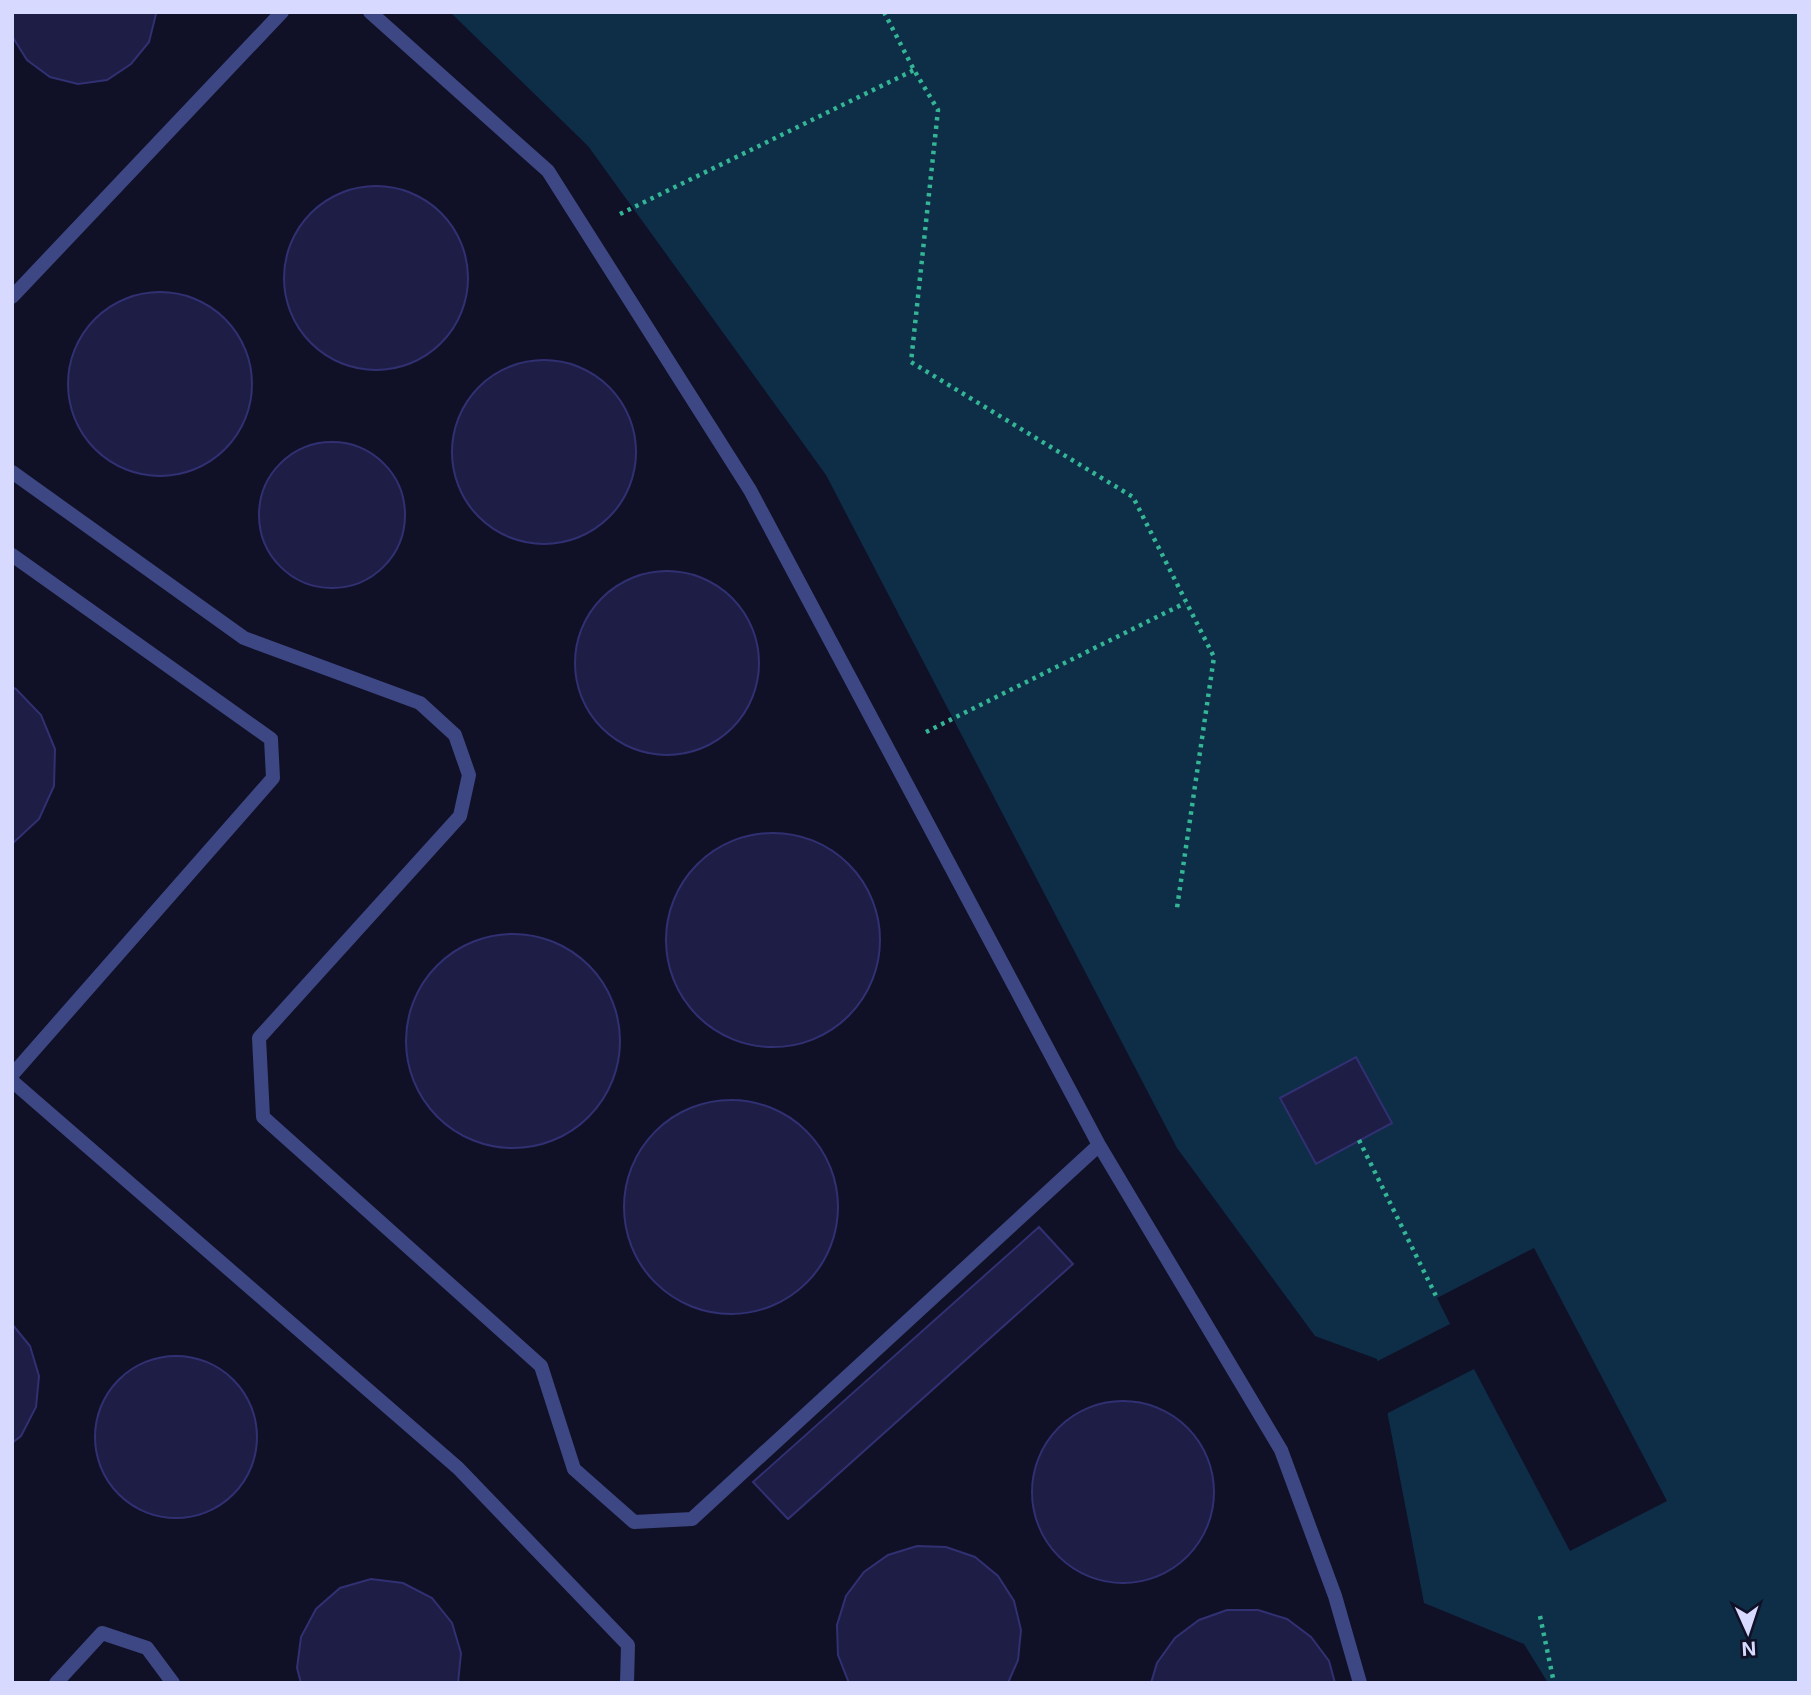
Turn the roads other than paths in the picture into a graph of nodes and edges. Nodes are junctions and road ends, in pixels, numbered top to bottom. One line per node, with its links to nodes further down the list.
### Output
1 (282, 12): 3 (lane)
2 (370, 12): 8 (lane)
3 (12, 297)
4 (12, 472): 8 (lane)
5 (12, 555): 6 (lane)
6 (12, 1075)
7 (12, 1081): 11 (lane)
8 (1099, 1145): 12 (lane)
9 (56, 1683): 10 (lane)
10 (173, 1683)
11 (627, 1683)
12 (1360, 1683)

